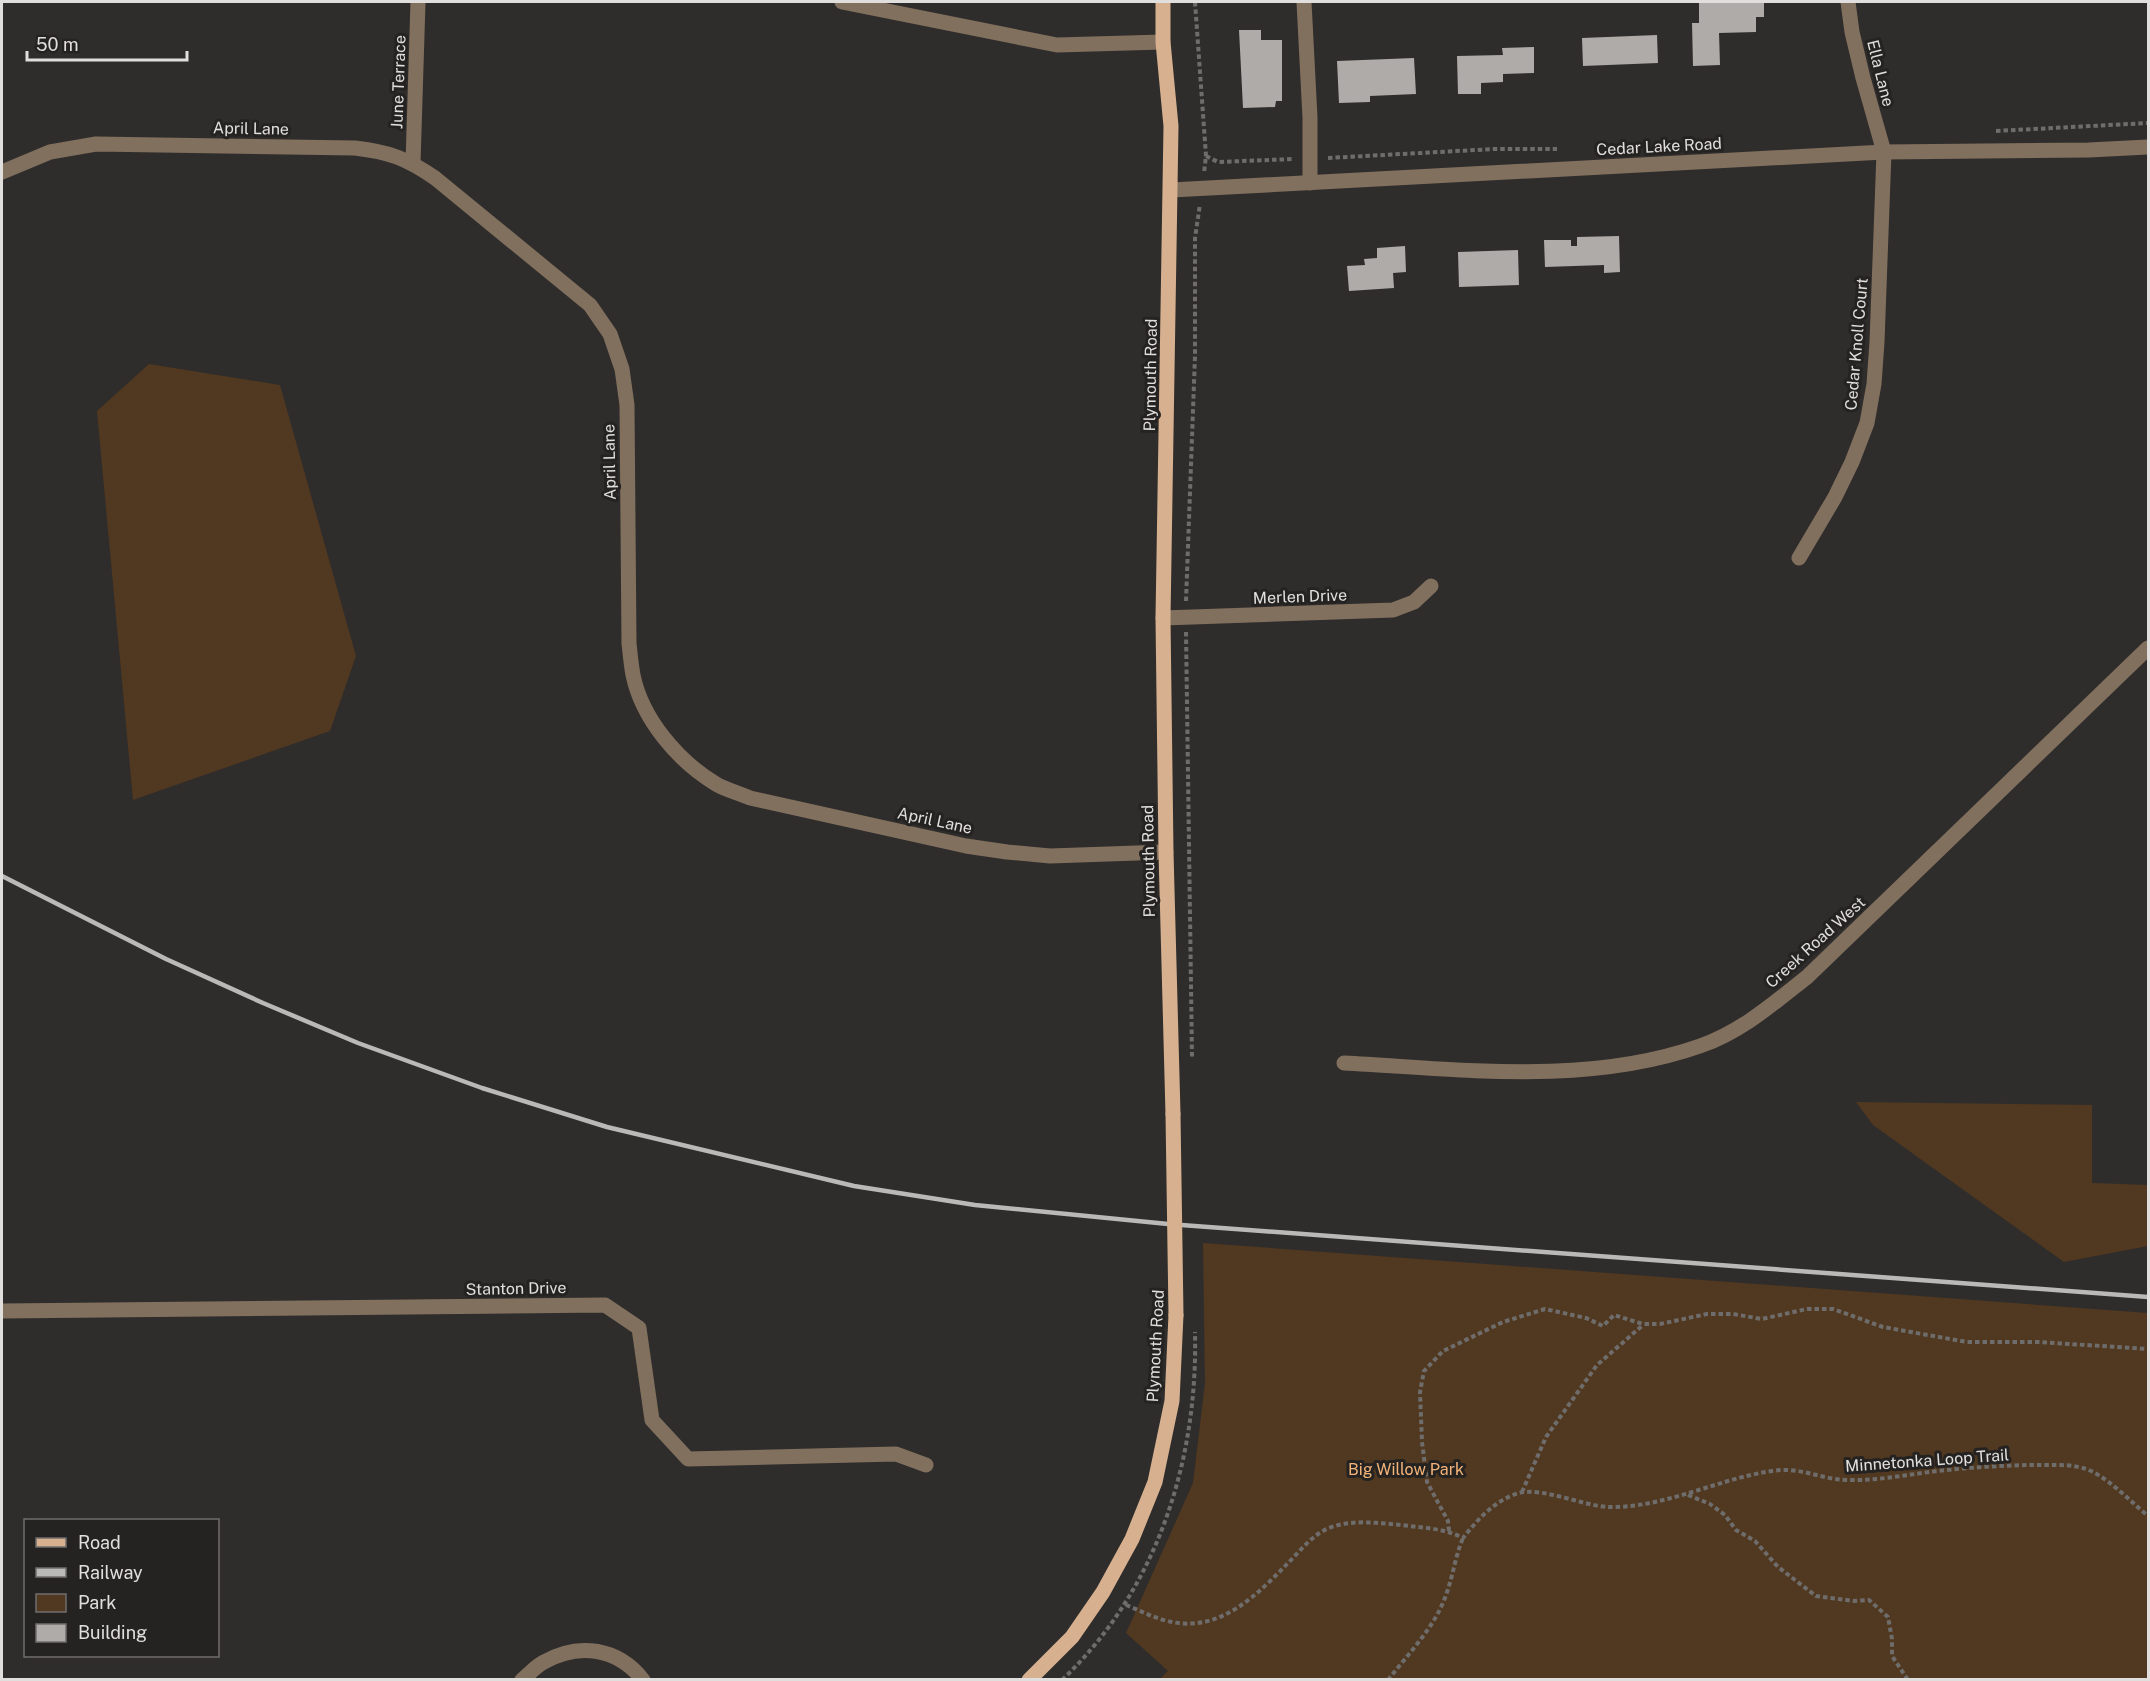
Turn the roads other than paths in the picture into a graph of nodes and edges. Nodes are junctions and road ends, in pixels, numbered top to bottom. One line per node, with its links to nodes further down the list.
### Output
1 (418, 2): 9 (street, June Terrace)
2 (842, 2): 6 (street)
3 (1163, 2): 6 (main road, Plymouth Road)
4 (1304, 2): 11 (street)
5 (1848, 2): 8 (street, Ella Lane)
6 (1163, 42): 12 (main road, Plymouth Road)
7 (2148, 147): 8 (street, Cedar Lake Road)
8 (1884, 152): 11 (street, Cedar Lake Road); 13 (street, Cedar Knoll Court)
9 (413, 163): 10 (street, April Lane); 17 (street, April Lane)
10 (2, 172)
11 (1310, 183): 12 (street, Cedar Lake Road)
12 (1171, 190): 15 (main road, Plymouth Road)
13 (1799, 558)
14 (1431, 586): 15 (street, Merlen Drive)
15 (1163, 618): 17 (main road, Plymouth Road)
16 (2148, 648): 18 (street, Creek Road West)
17 (1166, 852): 23 (main road, Plymouth Road, bridge)
18 (1344, 1063)
19 (2, 1311): 20 (street, Stanton Drive)
20 (926, 1465)
21 (522, 1680): 22 (street)
22 (643, 1680)
23 (1029, 1680)

